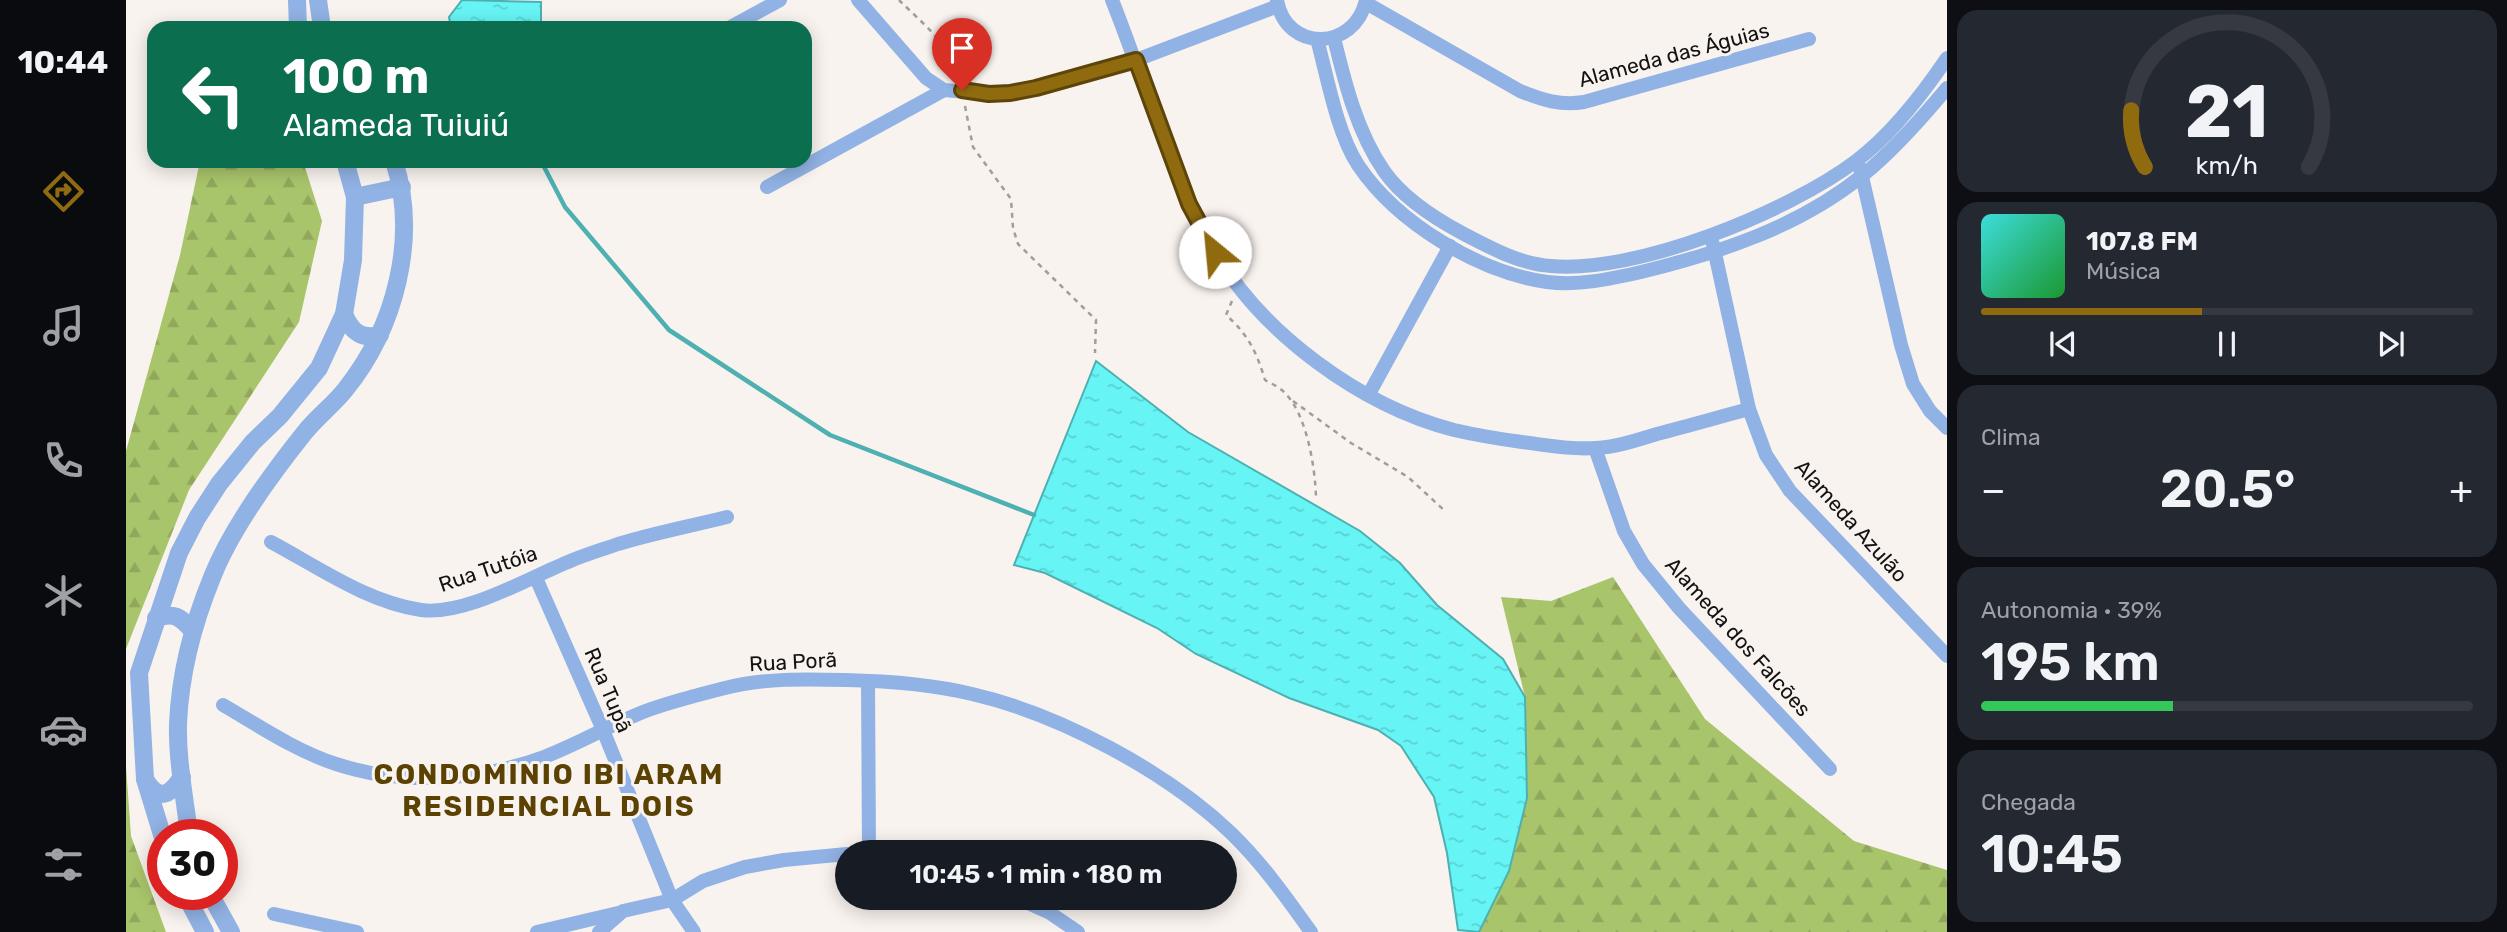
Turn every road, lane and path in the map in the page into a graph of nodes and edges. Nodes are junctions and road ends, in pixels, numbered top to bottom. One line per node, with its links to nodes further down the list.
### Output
1 (297, 0): 9 (street)
2 (318, 0): 10 (street)
3 (780, 0): 11 (street)
4 (858, 0): 18 (street)
5 (899, 0): 19 (path)
6 (1112, 0): 16 (street)
7 (1366, 1): 12 (street); 14 (street, Alameda das Águias)
8 (1277, 3): 13 (street); 16 (street)
9 (298, 21)
10 (322, 21)
11 (742, 21)
12 (1334, 38): 13 (street); 29 (street)
13 (1317, 39): 30 (street)
14 (1809, 39)
15 (1947, 58): 20 (street)
16 (1136, 60): 19 (street); 32 (street)
17 (1947, 88): 25 (street)
18 (944, 90): 19 (street); 21 (street)
19 (962, 90): 35 (path)
20 (1857, 160): 25 (street); 29 (street)
21 (812, 162)
22 (347, 168): 28 (street)
23 (396, 168): 26 (street)
24 (802, 168): 27 (street)
25 (1863, 176): 31 (street); 39 (street)
26 (402, 187): 28 (street); 34 (street)
27 (767, 187)
28 (355, 197): 33 (street)
29 (1711, 234): 31 (street, Alameda Azulão)
30 (1450, 246): 31 (street); 36 (street)
31 (1715, 252): 38 (street, Alameda Azulão)
32 (1240, 290): 36 (street); 37 (path)
33 (344, 314): 34 (street); 46 (street)
34 (380, 335): 47 (street)
35 (1095, 353)
36 (1369, 394): 40 (street)
37 (1290, 398): 41 (path); 42 (path)
38 (1749, 409): 40 (street); 48 (street, Alameda Azulão)
39 (1947, 428)
40 (1595, 448): 52 (street, Alameda dos Falcões)
41 (1316, 497)
42 (1445, 511)
43 (727, 517): 45 (street, Rua Tutóia)
44 (271, 542): 45 (street, Rua Tutóia)
45 (536, 578): 51 (street, Rua Tupã)
46 (156, 618): 47 (street); 54 (street)
47 (193, 631): 53 (street)
48 (1947, 656)
49 (869, 681): 51 (street, Rua Porã); 57 (street); 72 (street, Rua Porã)
50 (223, 705): 51 (street, Rua Porã)
51 (603, 730): 59 (street, Rua Tupã)
52 (1830, 769)
53 (182, 777): 54 (street); 56 (street)
54 (145, 779): 55 (street)
55 (157, 819)
56 (187, 819)
57 (869, 840)
58 (835, 855): 59 (street)
59 (672, 900): 63 (street); 70 (street, Rua Tupã)
60 (193, 910): 65 (street)
61 (219, 910): 66 (street)
62 (1042, 910): 71 (street)
63 (623, 911): 68 (street); 69 (street)
64 (274, 915): 67 (street)
65 (205, 932)
66 (231, 932)
67 (357, 932)
68 (537, 932)
69 (599, 932)
70 (694, 932)
71 (1078, 932)
72 (1311, 932)

